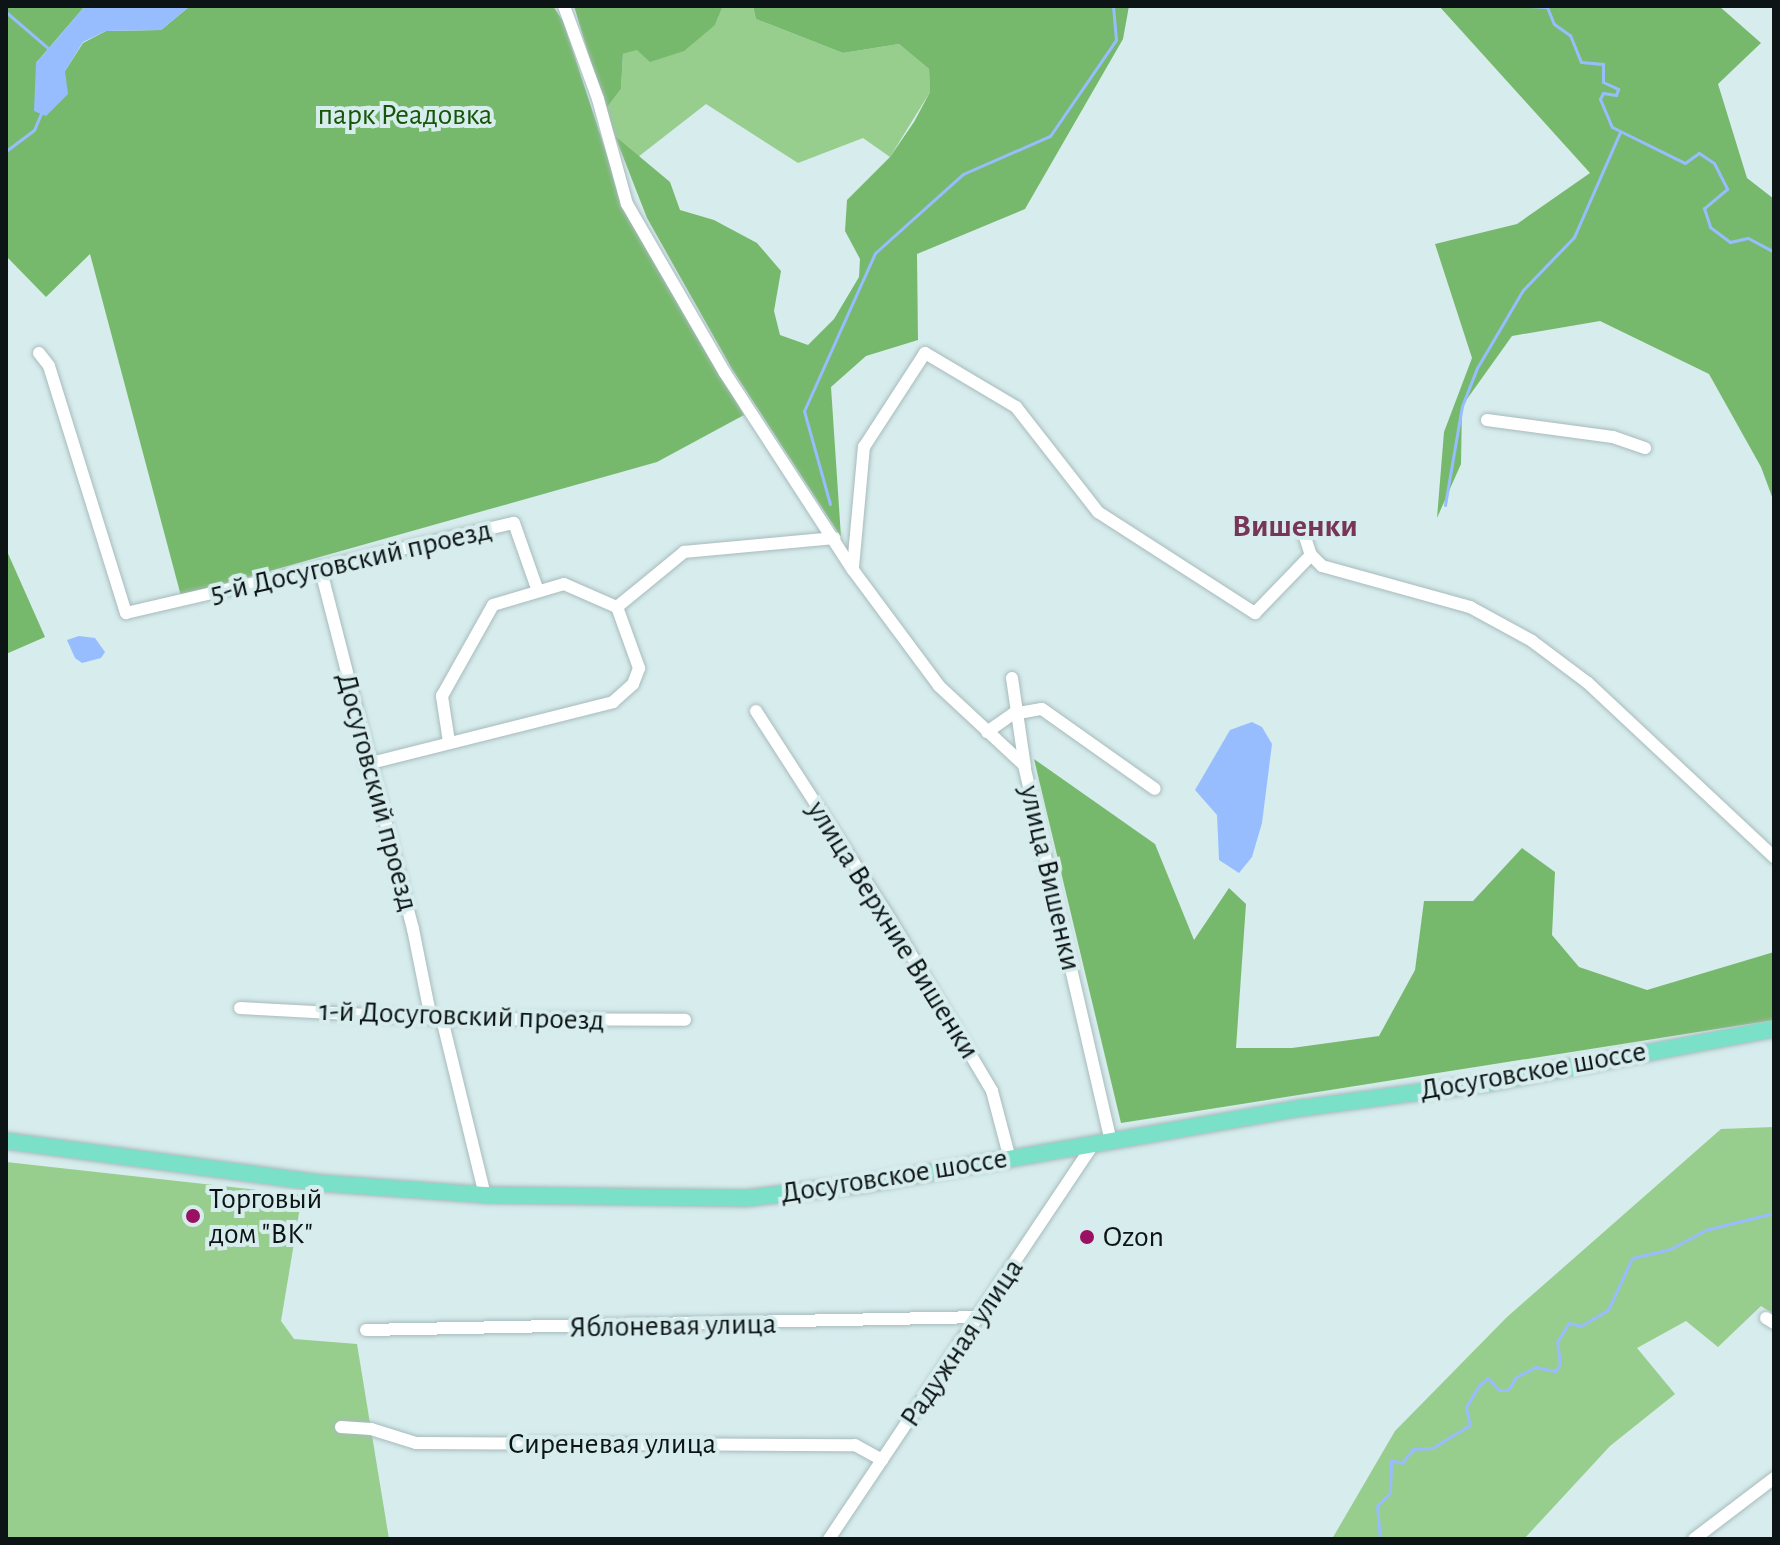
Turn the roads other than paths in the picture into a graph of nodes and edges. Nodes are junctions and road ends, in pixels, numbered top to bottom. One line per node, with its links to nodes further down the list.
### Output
1 (564, 6): 6 (street, улица Вишенки)
2 (39, 353): 8 (street, 5-й Досуговский проезд)
3 (1487, 420): 4 (street)
4 (1645, 448)
5 (1304, 534): 7 (street)
6 (834, 538): 9 (street, улица Вишенки); 11 (street)
7 (1311, 555): 9 (street); 20 (street)
8 (320, 567): 10 (street, 5-й Досуговский проезд); 17 (street, Досуговский проезд)
9 (853, 570): 15 (street, улица Вишенки)
10 (538, 591): 11 (street); 16 (street)
11 (617, 607): 16 (street)
12 (1012, 678): 14 (street)
13 (756, 711): 28 (street, улица Верхние Вишенки)
14 (1016, 713): 15 (street); 18 (street); 19 (street)
15 (987, 732): 18 (street, улица Вишенки)
16 (449, 742): 17 (street)
17 (367, 764): 22 (street, Досуговский проезд)
18 (1025, 767): 26 (street, улица Вишенки)
19 (1155, 789)
20 (1774, 857)
21 (240, 1008): 22 (street, 1-й Досуговский проезд)
22 (436, 1018): 23 (street, 1-й Досуговский проезд); 29 (street, Досуговский проезд)
23 (685, 1020)
24 (1774, 1029): 26 (main road, Досуговское шоссе)
25 (6, 1141): 29 (main road, Досуговское шоссе)
26 (1111, 1141): 27 (main road, Досуговское шоссе)
27 (1093, 1145): 28 (main road, Досуговское шоссе); 30 (street, Радужная улица)
28 (1010, 1159): 29 (main road, Досуговское шоссе)
29 (485, 1195)
30 (980, 1317): 31 (street, Яблоневая улица); 33 (street, Радужная улица)
31 (366, 1330)
32 (341, 1427): 33 (street, Сиреневая улица)
33 (882, 1460): 35 (street, Радужная улица)
34 (1774, 1478): 36 (street)
35 (829, 1539)
36 (1694, 1539)

